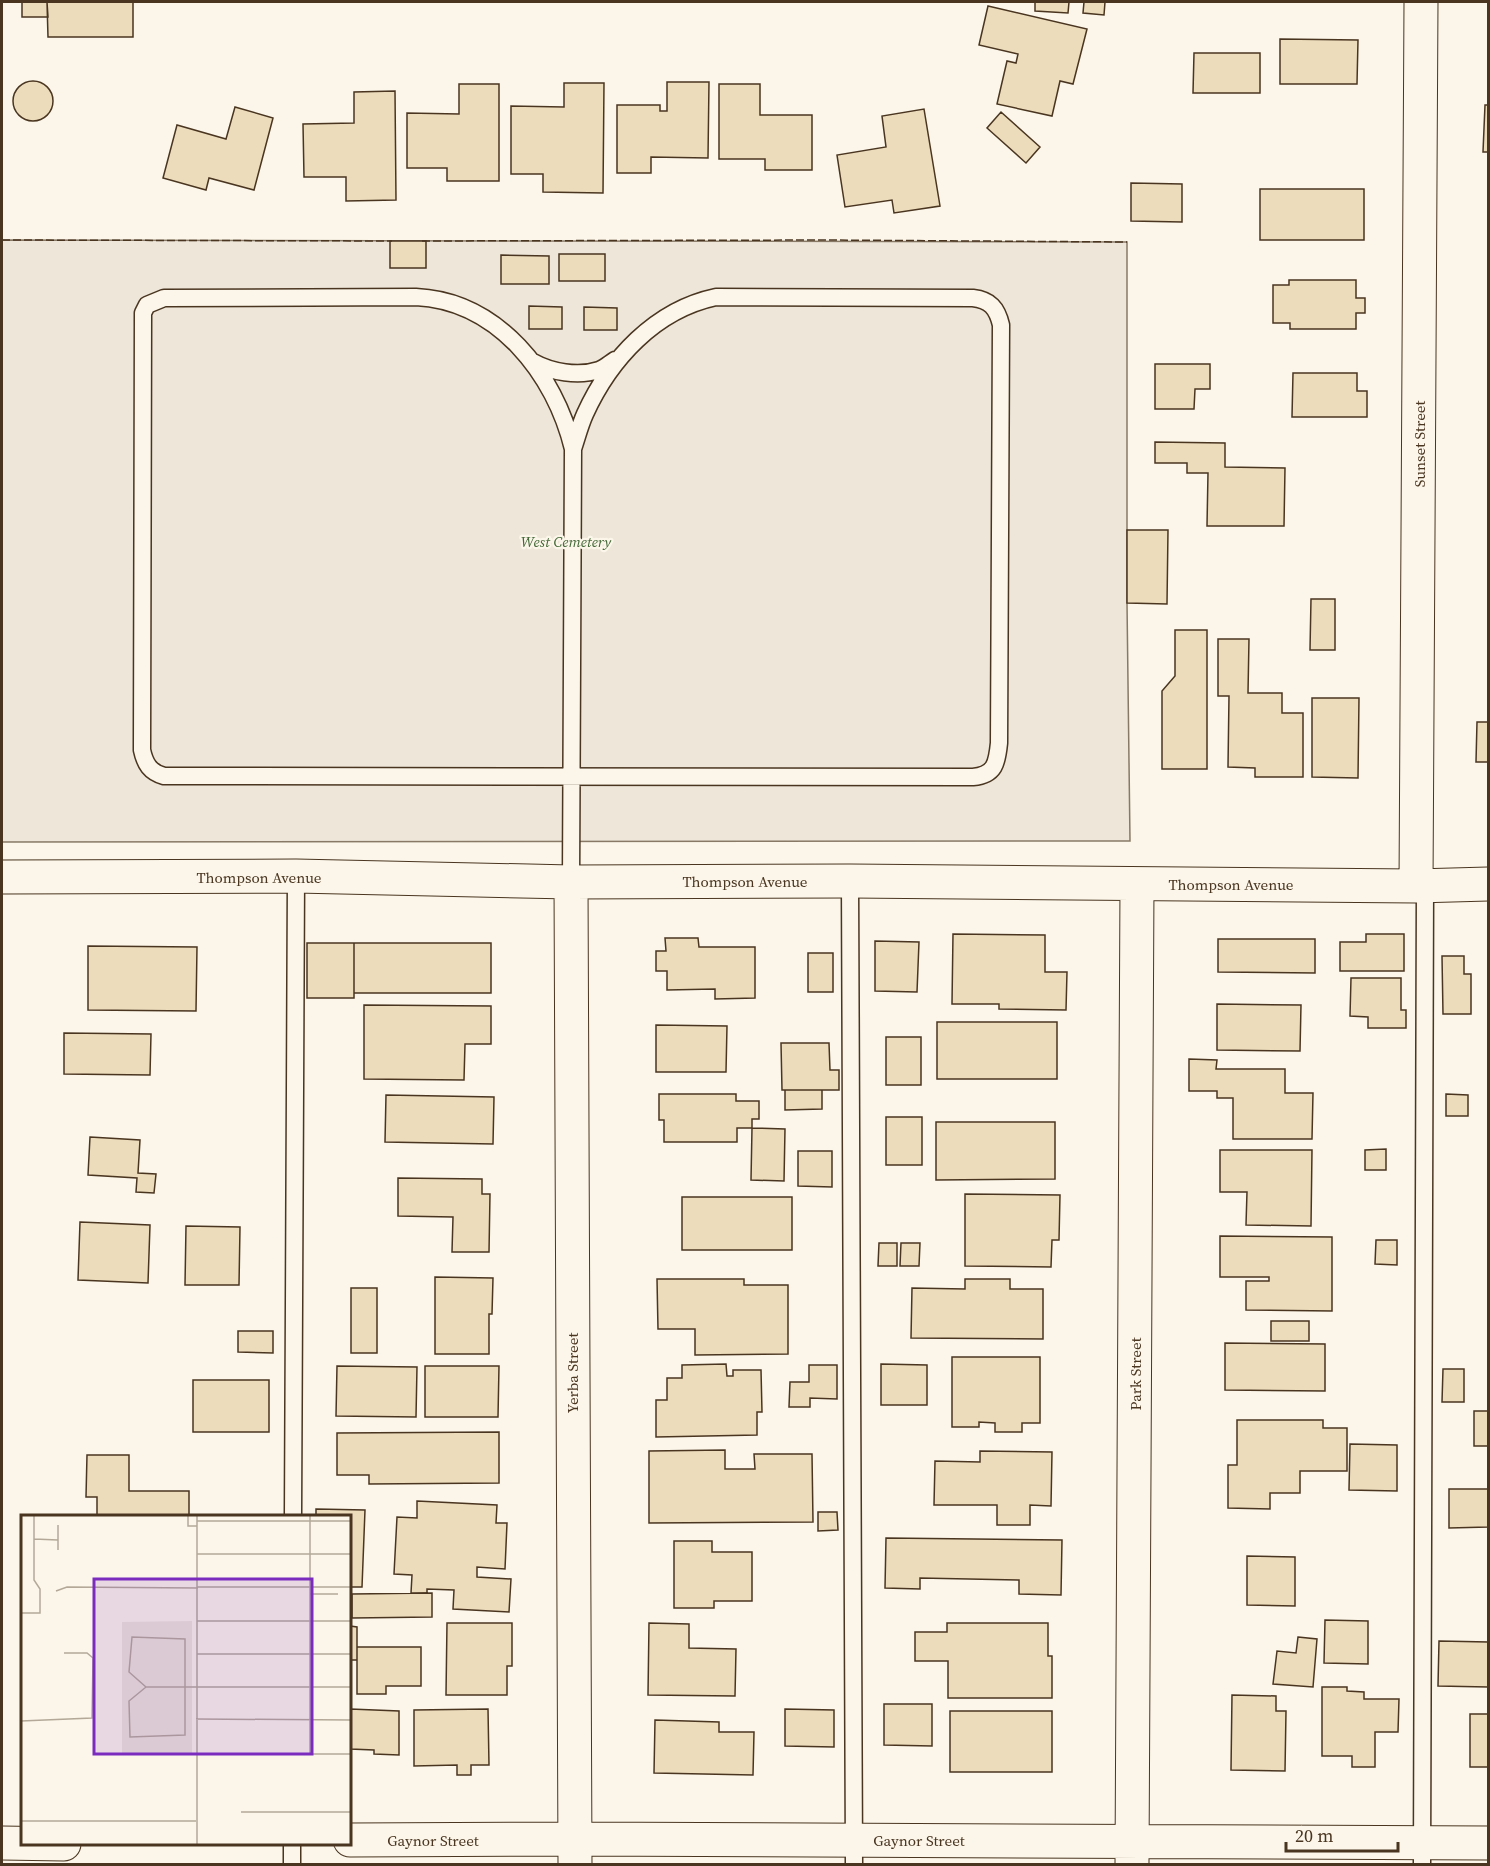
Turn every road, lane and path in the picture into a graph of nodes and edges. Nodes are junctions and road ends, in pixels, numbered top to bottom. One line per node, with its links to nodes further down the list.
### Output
1 (1421, 2): 11 (street, Sunset Street)
2 (623, 354): 3 (lane); 4 (lane); 5 (lane)
3 (532, 362): 4 (lane); 5 (lane)
4 (573, 449): 5 (lane)
5 (571, 777): 9 (lane)
6 (296, 876): 7 (street, Thompson Avenue); 9 (street, Thompson Avenue); 13 (lane)
7 (2, 877)
8 (850, 880): 9 (street, Thompson Avenue); 10 (street, Thompson Avenue); 20 (lane)
9 (571, 882): 19 (street, Yerba Street)
10 (1137, 884): 11 (street, Thompson Avenue); 21 (street, Park Street)
11 (1421, 885): 12 (street, Thompson Avenue); 22 (lane)
12 (1488, 885)
13 (293, 1515)
14 (351, 1840): 19 (street, Gaynor Street)
15 (2, 1843): 16 (street)
16 (21, 1843)
17 (1488, 1843): 22 (street, Gaynor Street)
18 (292, 1845): 23 (lane)
19 (575, 1852): 20 (street, Gaynor Street)
20 (854, 1852): 21 (street, Gaynor Street)
21 (1132, 1853): 22 (street, Gaynor Street)
22 (1422, 1854)
23 (291, 1864)

